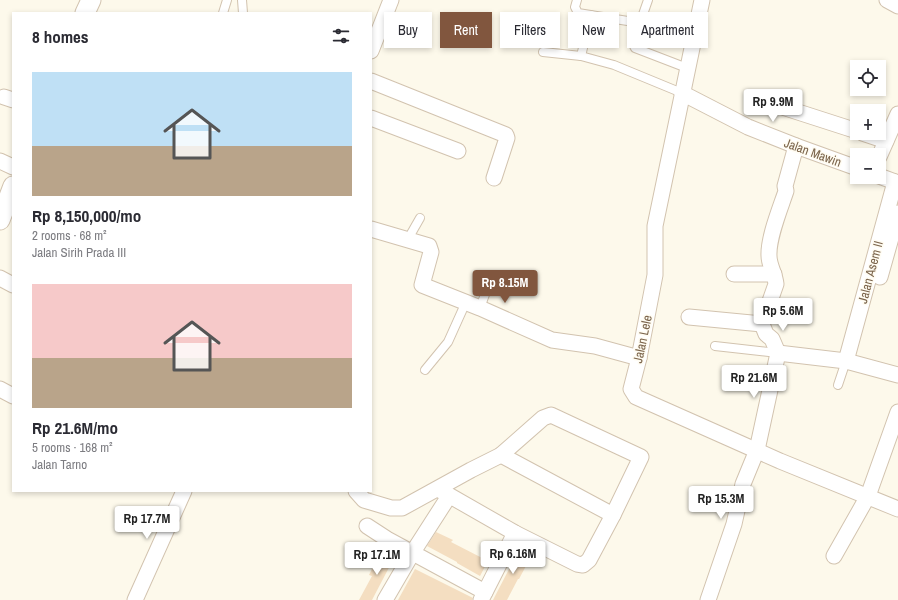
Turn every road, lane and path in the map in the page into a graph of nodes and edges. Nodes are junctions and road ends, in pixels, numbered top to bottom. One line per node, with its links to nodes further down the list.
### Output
1 (91, 0): 10 (street)
2 (227, 0): 11 (lane)
3 (242, 0): 12 (lane)
4 (391, 0): 15 (street)
5 (576, 0): 13 (lane)
6 (648, 0): 14 (lane)
7 (702, 0): 20 (street, Jalan Lele)
8 (887, 0): 9 (street)
9 (898, 6)
10 (86, 12)
11 (224, 12)
12 (242, 12)
13 (577, 12)
14 (644, 12)
15 (372, 48)
16 (583, 48): 19 (lane)
17 (635, 48): 20 (lane)
18 (543, 52): 19 (lane)
19 (581, 56): 22 (lane)
20 (688, 68): 22 (street, Jalan Lele)
21 (372, 81): 35 (street)
22 (682, 94): 29 (street, Jalan Mawin); 56 (street, Jalan Lele)
23 (767, 102): 26 (street)
24 (898, 114): 28 (street)
25 (372, 118): 31 (street)
26 (850, 129)
27 (883, 140): 28 (street)
28 (886, 141): 30 (street)
29 (796, 146): 33 (street, Jalan Mawin); 45 (street)
30 (883, 148)
31 (458, 152)
32 (0, 161): 34 (street)
33 (850, 165)
34 (12, 167)
35 (494, 178)
36 (886, 179): 37 (street)
37 (897, 183): 57 (street, Jalan Asem II)
38 (12, 189): 41 (street)
39 (898, 213): 54 (street)
40 (420, 218): 43 (lane)
41 (0, 220)
42 (372, 229): 43 (street)
43 (408, 239): 49 (street)
44 (734, 274): 45 (street)
45 (774, 274): 52 (street)
46 (0, 278): 48 (street)
47 (491, 278): 50 (lane)
48 (12, 284)
49 (466, 302): 50 (street); 58 (lane)
50 (480, 308): 56 (street)
51 (690, 317): 52 (street)
52 (762, 324): 55 (street)
53 (716, 346): 55 (lane)
54 (860, 346)
55 (778, 353): 57 (street); 64 (street)
56 (638, 358): 64 (street, Jalan Lele)
57 (846, 361): 59 (street); 60 (lane)
58 (425, 370)
59 (898, 375)
60 (838, 385)
61 (0, 389): 62 (street)
62 (12, 395)
63 (898, 412): 69 (street)
64 (757, 450): 69 (street, Jalan Lele); 79 (street)
65 (501, 455): 68 (street); 71 (street); 71 (street)
66 (184, 492): 77 (street)
67 (357, 492): 68 (street)
68 (444, 493): 73 (street); 74 (street)
69 (868, 496): 70 (street, Jalan Lele); 75 (street)
70 (898, 509)
71 (613, 515): 73 (street)
72 (366, 526): 74 (street)
73 (515, 533): 76 (street)
74 (413, 552): 76 (street); 78 (street)
75 (834, 556)
76 (483, 596)
77 (135, 600)
78 (385, 600)
79 (708, 600)

